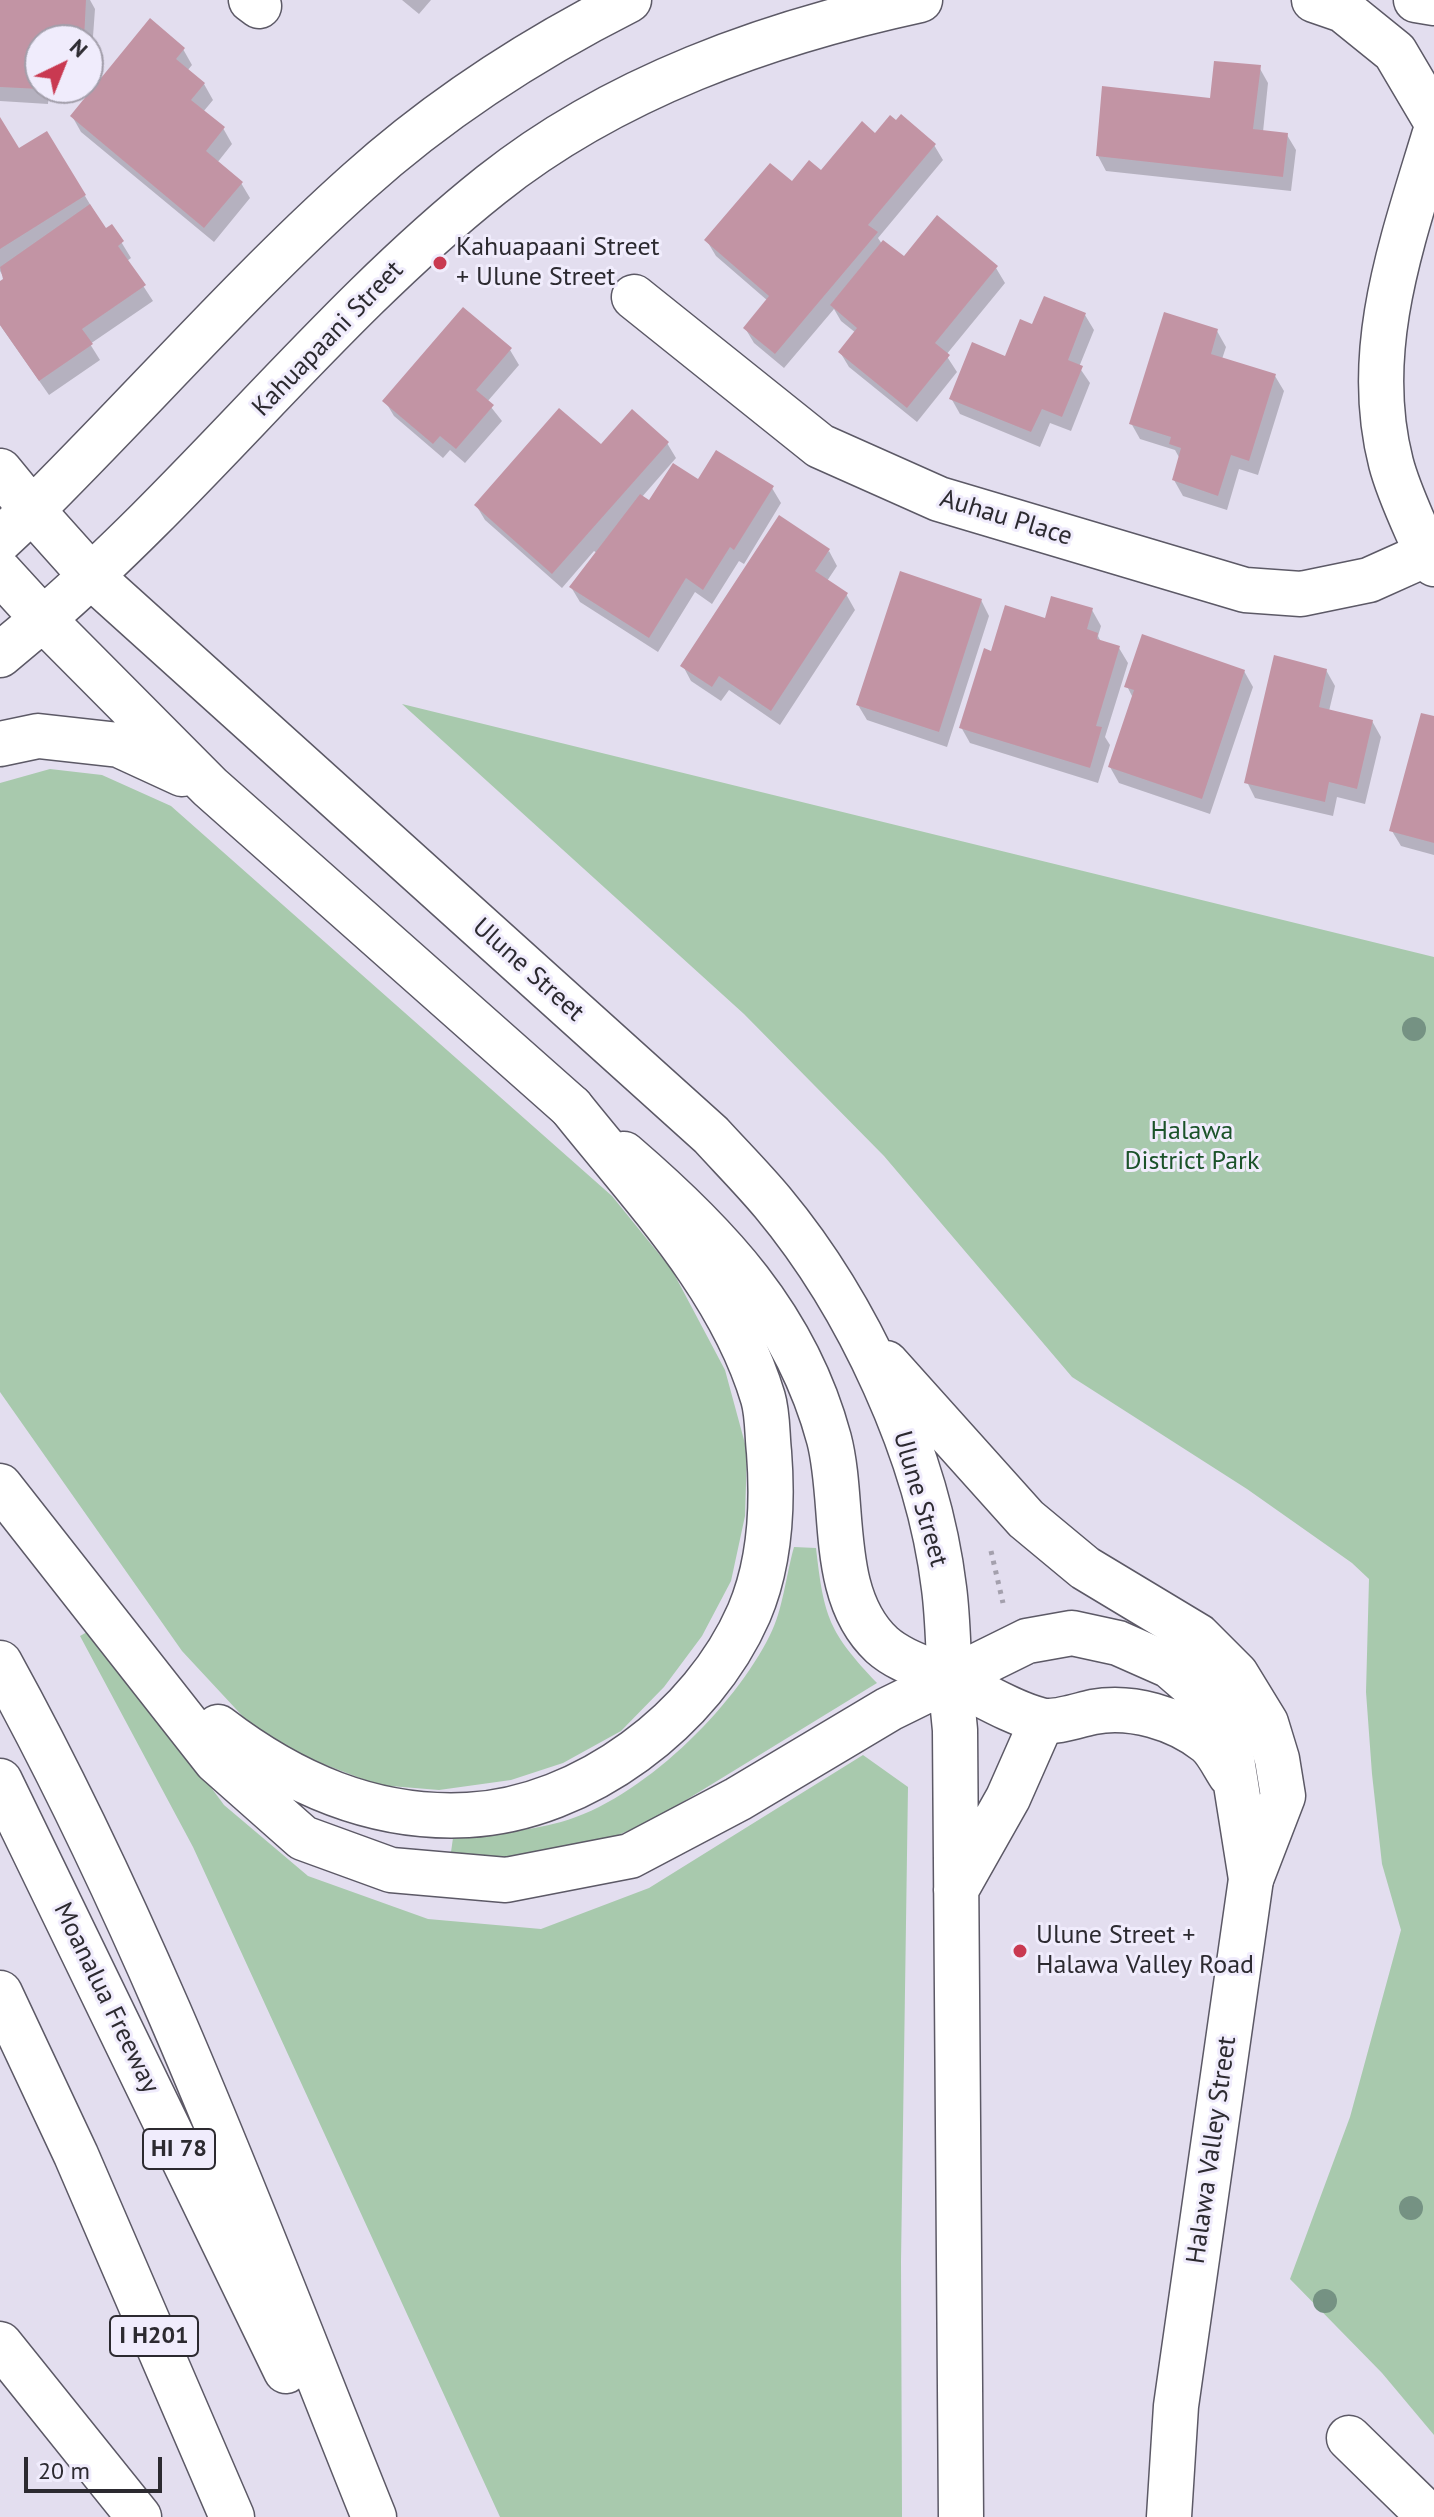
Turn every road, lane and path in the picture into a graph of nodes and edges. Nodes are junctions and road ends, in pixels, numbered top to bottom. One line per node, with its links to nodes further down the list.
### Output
1 (629, 0): 10 (main road)
2 (920, 0): 14 (main road, Kahuapaani Street)
3 (1314, 0): 6 (main road)
4 (1416, 0): 5 (main road)
5 (1434, 3)
6 (1434, 118)
7 (1434, 136): 12 (main road)
8 (634, 297): 12 (main road, Auhau Place)
9 (0, 471): 10 (main road, Ulune Street)
10 (32, 510): 11 (main road); 14 (main road, Ulune Street)
11 (0, 540)
12 (1430, 559)
13 (0, 572): 15 (main road)
14 (92, 577): 15 (main road, Kahuapaani Street); 20 (main road, Ulune Street)
15 (43, 619): 16 (main road, Kahuapaani Street); 18 (main road)
16 (0, 655)
17 (0, 744): 18 (main road)
18 (210, 787): 19 (main road)
19 (571, 1107): 24 (main road); 26 (main road)
20 (861, 1334): 26 (main road, Ulune Street); 30 (main road)
21 (0, 1486): 24 (main road)
22 (990, 1546): 23 (path)
23 (1004, 1606)
24 (107, 1625): 26 (main road, Halawa Valley Street)
25 (0, 1663): 40 (main road)
26 (950, 1679): 27 (main road); 29 (main road, Halawa Valley Street); 31 (main road, Ulune Street)
27 (1042, 1721): 29 (main road, Halawa Valley Street); 31 (main road)
28 (0, 1781): 39 (main road, Moanalua Freeway / HI 78)
29 (1237, 1784): 30 (main road, Halawa Valley Street)
30 (1251, 1879): 42 (main road, Halawa Valley Street)
31 (955, 1892): 41 (main road, Ulune Street)
32 (0, 1993): 34 (main road, I H201)
33 (0, 2015): 34 (main road)
34 (76, 2155): 38 (main road, I H201)
35 (0, 2344): 37 (main road)
36 (1349, 2438): 43 (main road)
37 (139, 2517)
38 (232, 2517)
39 (357, 2517)
40 (374, 2517)
41 (961, 2517)
42 (1169, 2517)
43 (1430, 2517)

